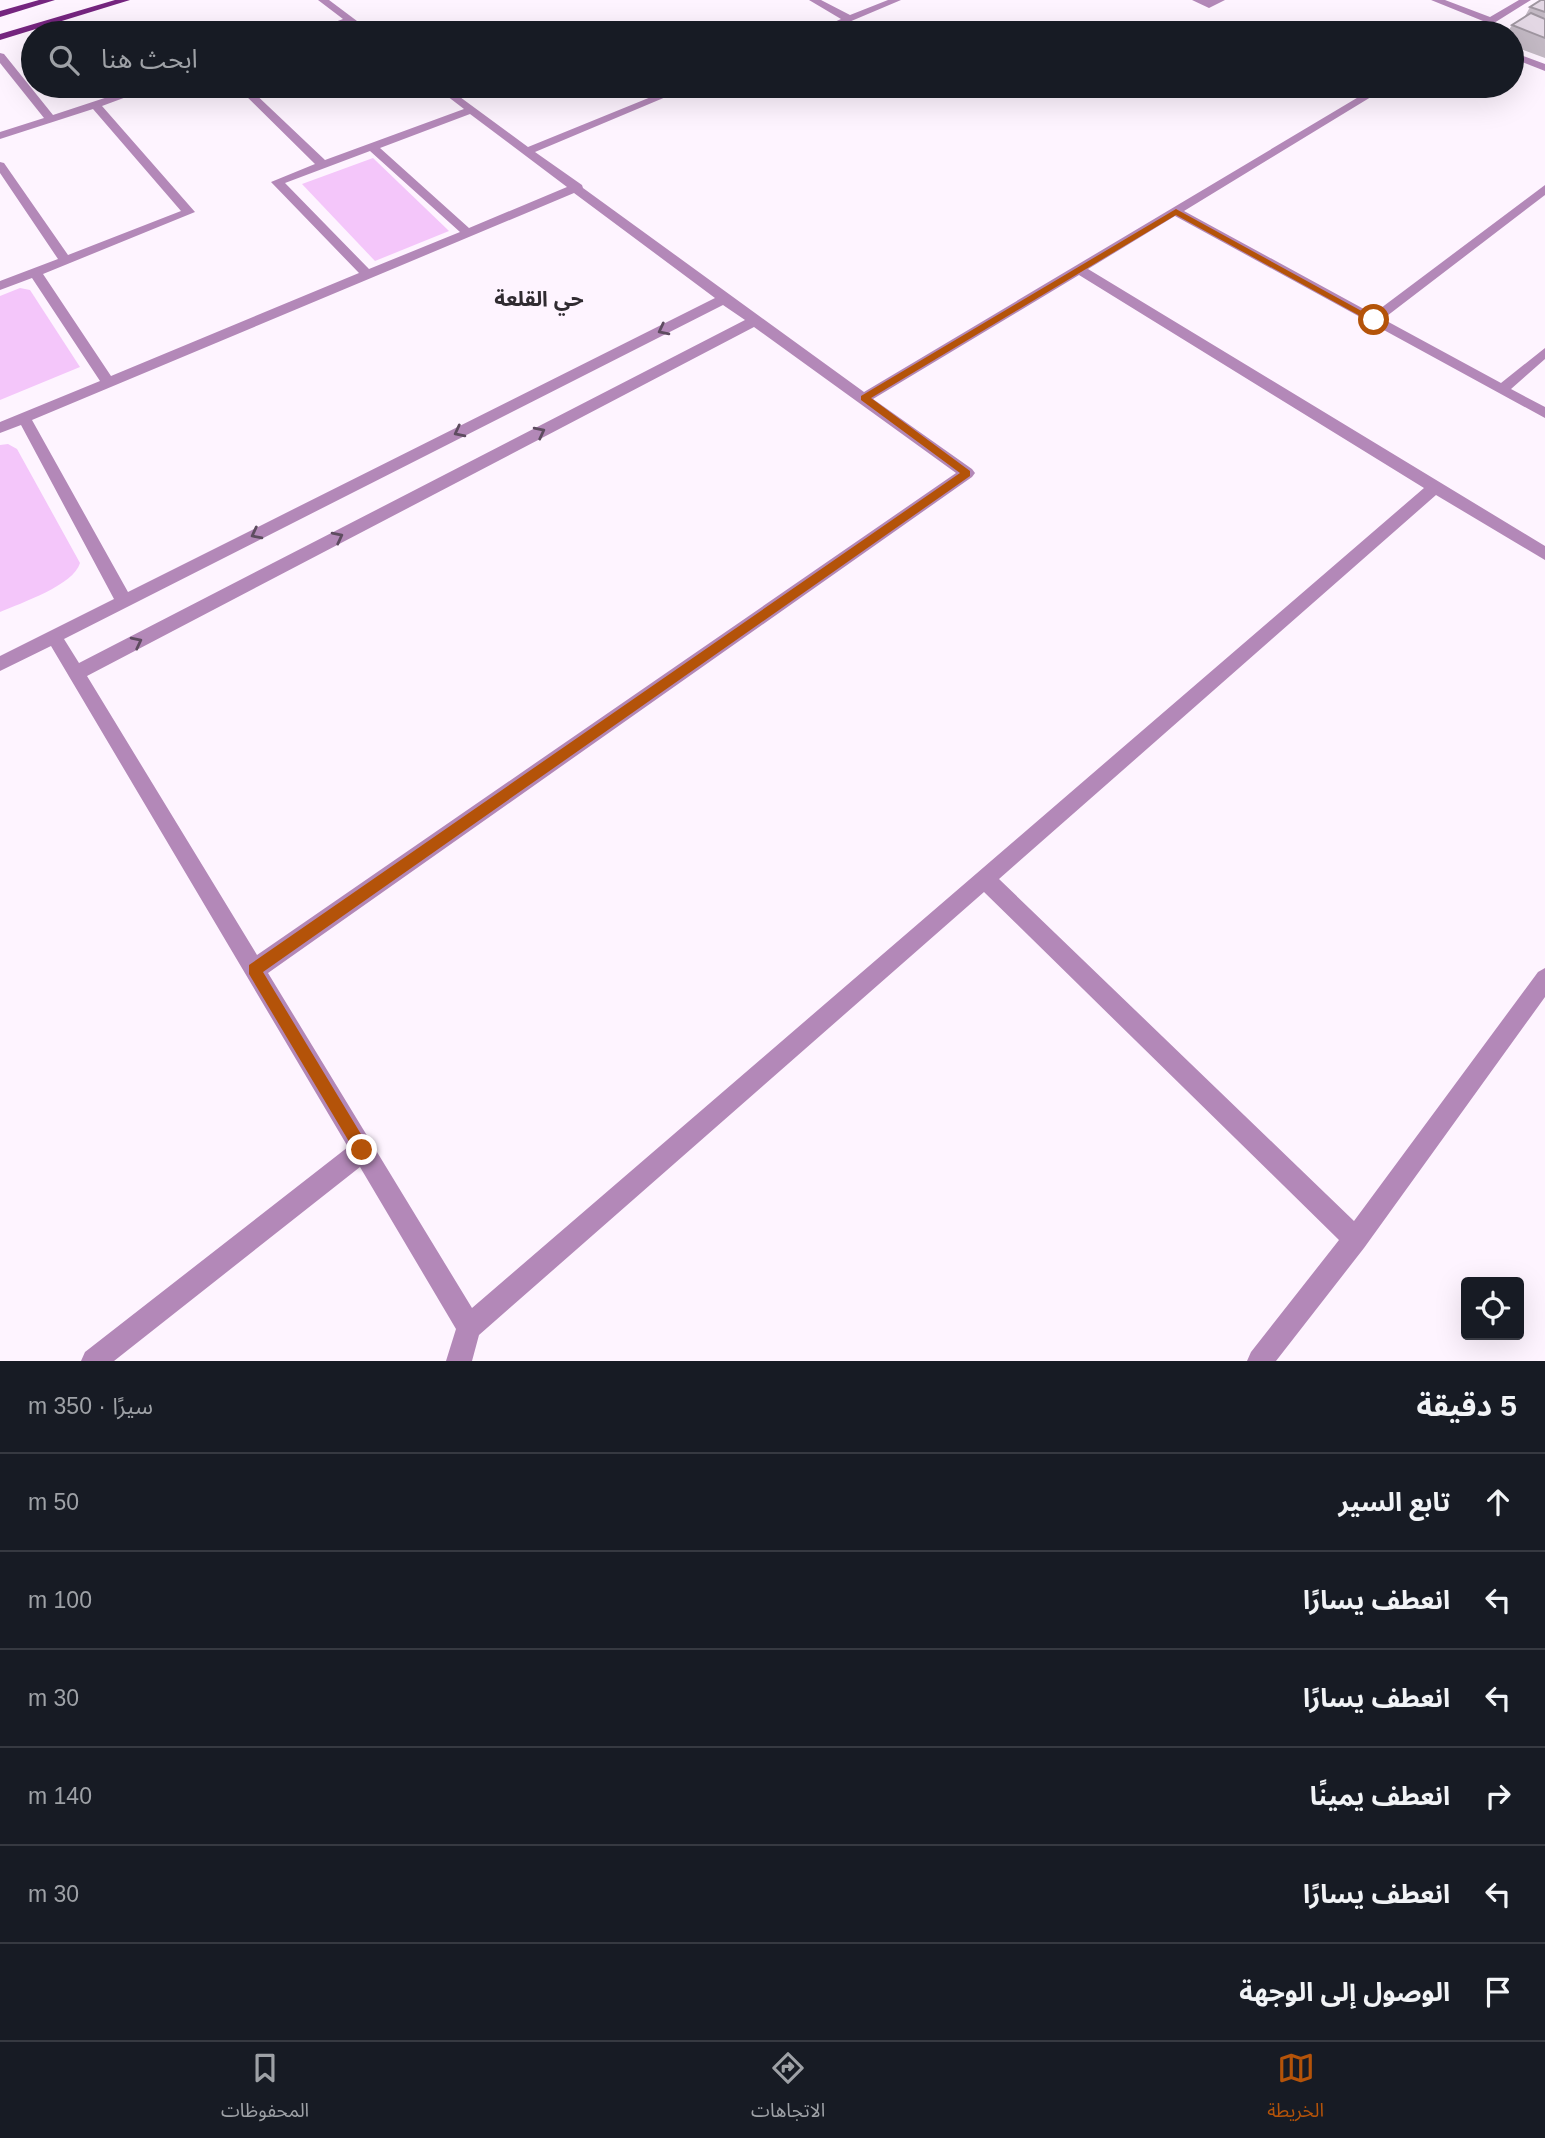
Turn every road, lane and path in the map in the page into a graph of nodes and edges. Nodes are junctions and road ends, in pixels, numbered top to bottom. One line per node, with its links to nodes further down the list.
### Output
1 (50, 0): 12 (main road)
2 (125, 0): 15 (main road)
3 (323, 0): 14 (street)
4 (814, 0): 13 (street)
5 (896, 0): 13 (street)
6 (1197, 0): 7 (street)
7 (1220, 0)
8 (1436, 0): 11 (street)
9 (1471, 0): 11 (street)
10 (1526, 0): 18 (street)
11 (1457, 8): 18 (street)
12 (0, 14)
13 (849, 19): 17 (street)
14 (350, 20): 16 (street)
15 (54, 21)
16 (347, 21)
17 (844, 21)
18 (1491, 21)
19 (21, 31): 20 (main road)
20 (0, 37)
21 (0, 57): 24 (street)
22 (1524, 60): 23 (street)
23 (1545, 68)
24 (21, 83)
25 (33, 98): 33 (street)
26 (114, 98): 31 (street)
27 (254, 98): 38 (street)
28 (456, 98): 32 (street)
29 (658, 98): 36 (street)
30 (1364, 98): 41 (street)
31 (95, 104): 33 (street); 43 (street)
32 (472, 110): 35 (street); 36 (street)
33 (50, 119): 34 (street)
34 (0, 136)
35 (372, 147): 38 (street); 42 (street)
36 (528, 151): 39 (street)
37 (0, 165): 43 (street)
38 (323, 165): 46 (street)
39 (578, 187): 42 (street); 48 (street)
40 (1545, 189): 49 (street)
41 (1176, 212): 44 (street); 49 (street)
42 (468, 233): 46 (street)
43 (65, 260): 45 (street)
44 (1079, 269): 54 (street); 58 (street)
45 (34, 272): 47 (street); 52 (street)
46 (368, 275): 52 (street)
47 (0, 286)
48 (724, 299): 50 (street); 60 (street, one-way to 60)
49 (1374, 320): 53 (street)
50 (754, 321): 54 (street); 63 (street, one-way to 50)
51 (1545, 352): 53 (street)
52 (108, 383): 56 (street)
53 (1501, 390): 55 (street)
54 (864, 398): 65 (street)
55 (1545, 414)
56 (24, 418): 57 (street); 60 (street)
57 (0, 428)
58 (1435, 487): 59 (street); 64 (street)
59 (1545, 554)
60 (124, 601): 61 (street)
61 (54, 637): 62 (street); 63 (street)
62 (0, 664)
63 (76, 673): 65 (street)
64 (986, 880): 68 (street); 69 (street)
65 (254, 970): 67 (street)
66 (1545, 979): 68 (street)
67 (362, 1150): 69 (street); 70 (street)
68 (1355, 1239): 72 (street)
69 (469, 1327): 71 (street)
70 (94, 1361)
71 (459, 1361)
72 (1260, 1361)

